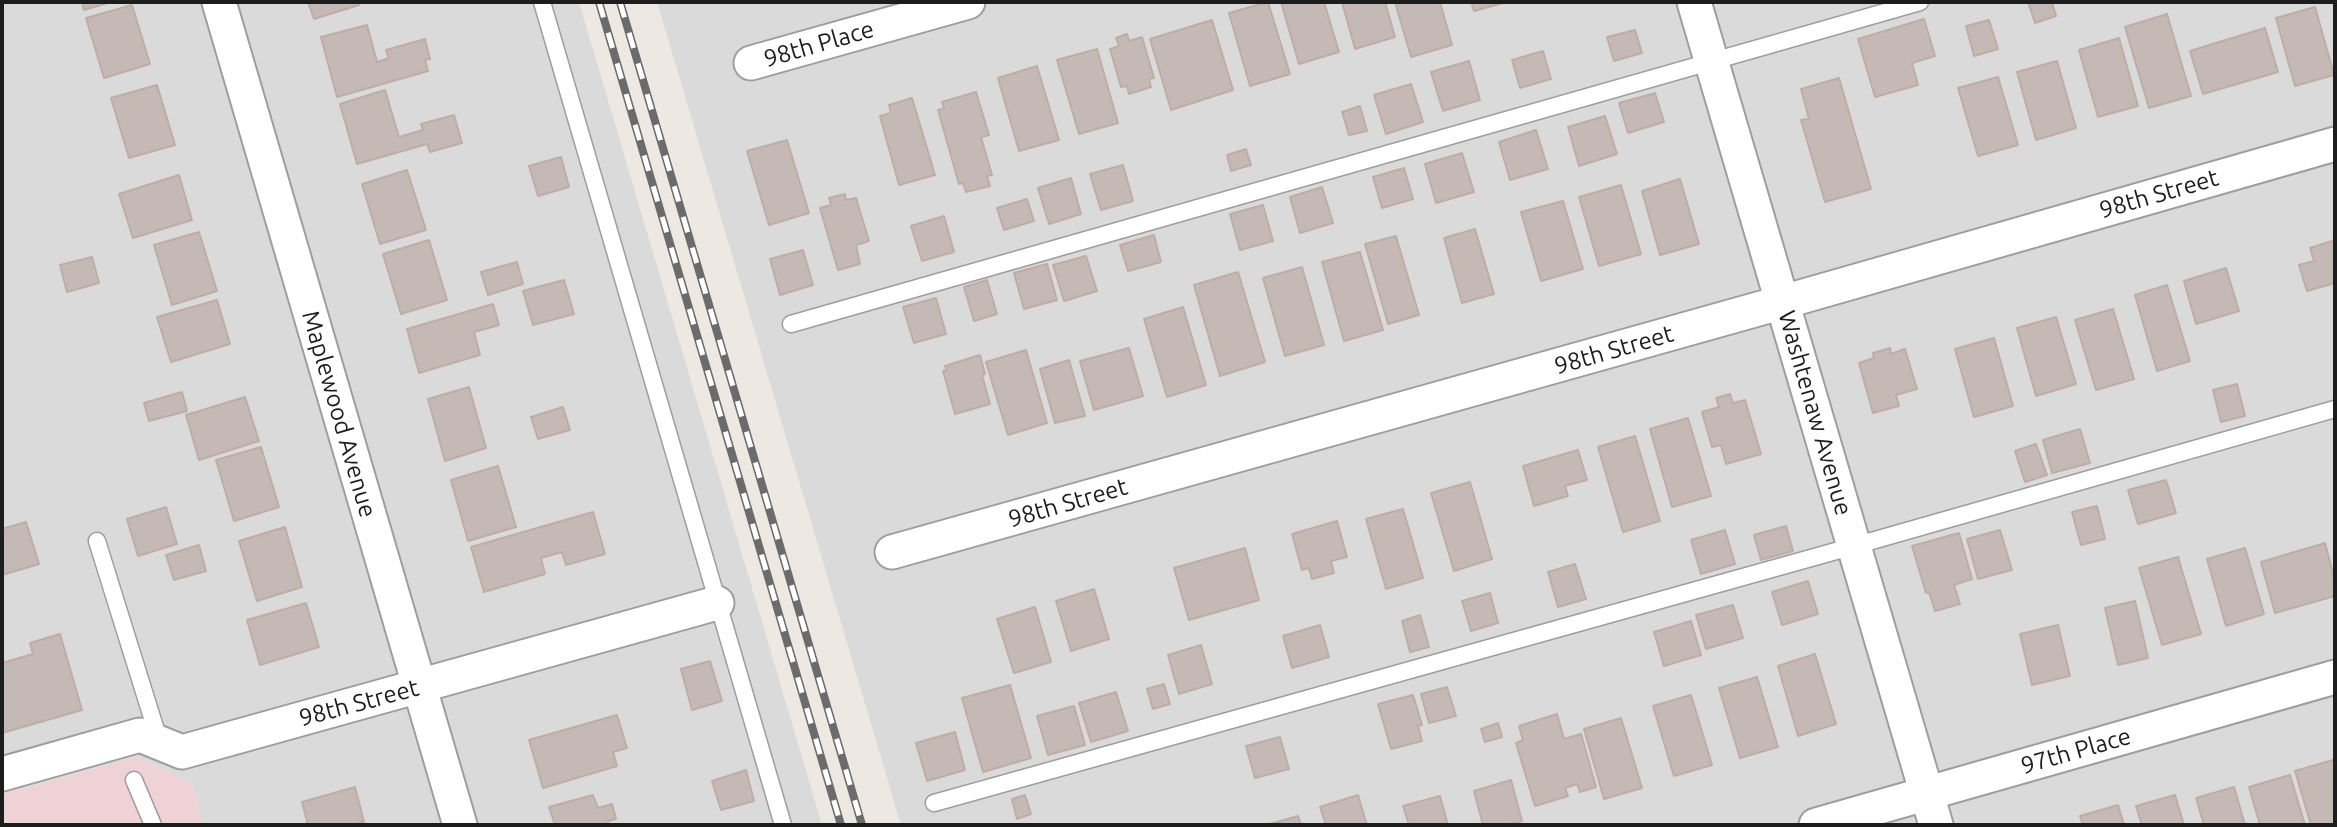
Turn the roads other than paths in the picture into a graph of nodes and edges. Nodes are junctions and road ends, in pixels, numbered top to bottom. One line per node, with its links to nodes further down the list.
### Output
1 (219, 2): 17 (street, Maplewood Avenue)
2 (542, 2): 15 (lane)
3 (968, 2): 7 (street, 98th Place)
4 (1694, 2): 6 (street, Washtenaw Avenue)
5 (1920, 2): 6 (lane)
6 (1712, 61): 9 (street, Washtenaw Avenue); 10 (lane)
7 (751, 64)
8 (2335, 144): 9 (street, 98th Street)
9 (1783, 302): 13 (street, Washtenaw Avenue); 14 (street, 98th Street)
10 (791, 324)
11 (2335, 409): 13 (lane)
12 (97, 541): 18 (lane)
13 (1854, 546): 21 (street, Washtenaw Avenue); 22 (lane)
14 (892, 552)
15 (717, 603): 17 (street, 98th Street); 25 (lane)
16 (2335, 677): 21 (street, 97th Place)
17 (419, 687): 18 (street, 98th Street); 24 (street, Maplewood Avenue)
18 (159, 743): 19 (street, 98th Street)
19 (2, 774)
20 (134, 780): 23 (lane)
21 (1927, 794): 26 (street, 97th Place); 27 (street, Washtenaw Avenue)
22 (934, 803)
23 (153, 825)
24 (460, 825)
25 (783, 825)
26 (1816, 825)
27 (1936, 825)

